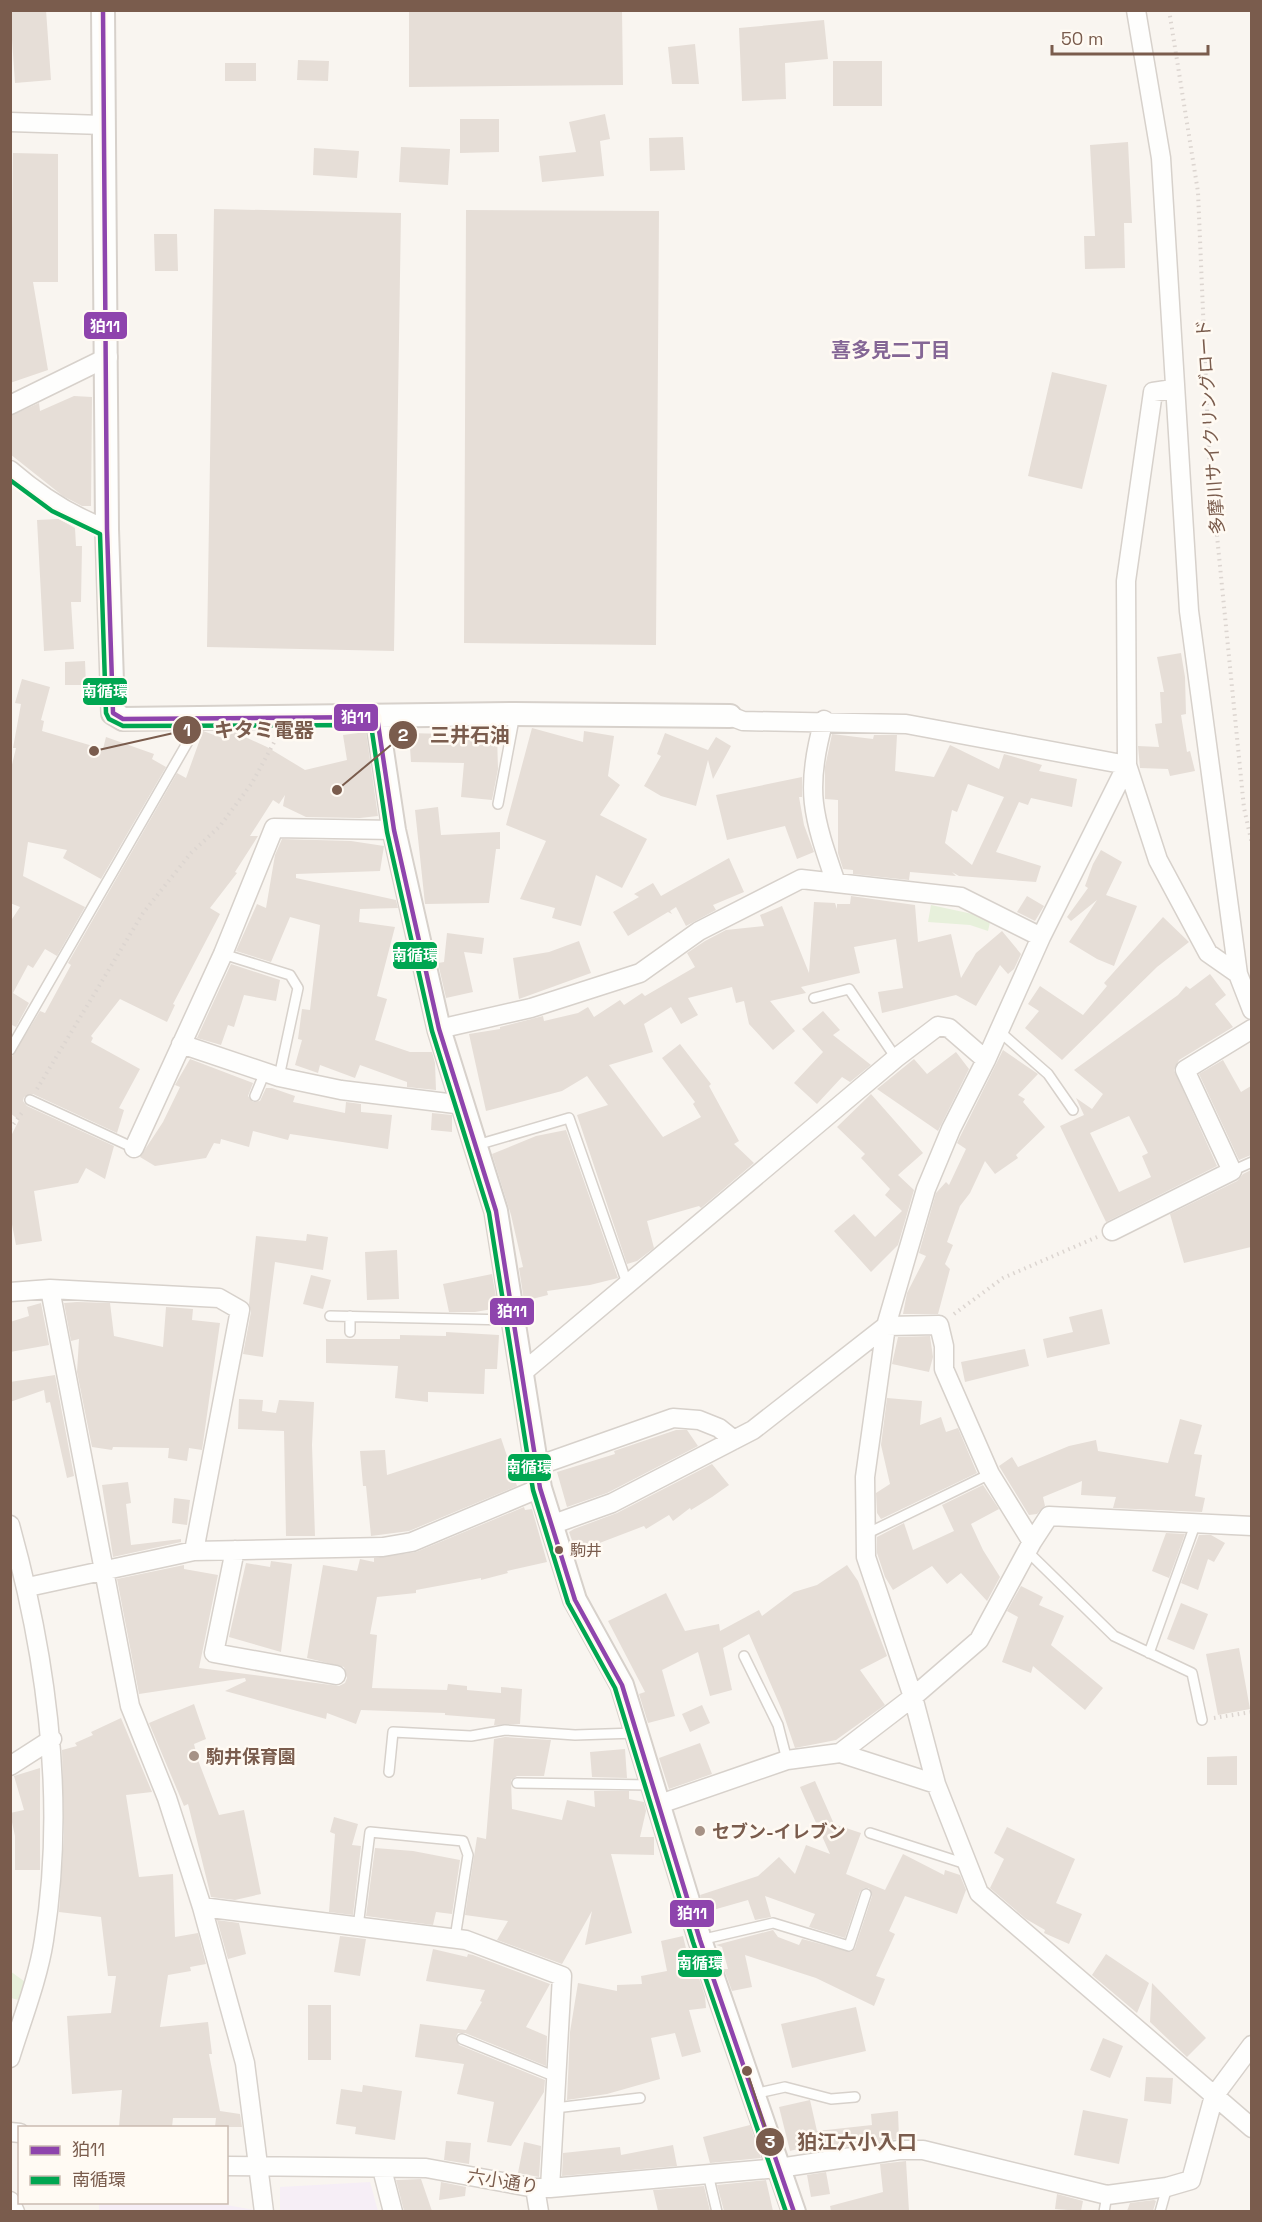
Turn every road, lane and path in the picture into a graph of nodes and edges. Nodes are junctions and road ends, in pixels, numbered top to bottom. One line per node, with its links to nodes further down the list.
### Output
1 (103, 10): 5 (street)
2 (1137, 10): 7 (street)
3 (1169, 10): 20 (path, 多摩川サイクリングロード)
4 (10, 122): 5 (street)
5 (103, 125): 6 (street)
6 (108, 357): 8 (street); 10 (street)
7 (1173, 389): 17 (street); 24 (street)
8 (10, 405)
9 (10, 470): 10 (street)
10 (107, 529): 13 (street)
11 (515, 714): 12 (street); 14 (street); 18 (lane)
12 (730, 716): 16 (street)
13 (202, 717): 15 (street); 31 (lane)
14 (377, 717): 15 (street); 19 (street)
15 (286, 718): 36 (path)
16 (824, 720): 17 (street); 21 (street)
17 (1127, 765): 22 (street); 24 (street)
18 (498, 804)
19 (394, 830): 23 (street); 27 (street)
20 (1251, 844)
21 (837, 883): 22 (street); 27 (street)
22 (1041, 937): 29 (street)
23 (223, 954): 30 (street); 34 (lane)
24 (1238, 974): 26 (street)
25 (814, 998): 32 (lane)
26 (1251, 1010)
27 (439, 1029): 37 (street)
28 (1251, 1029): 43 (street)
29 (999, 1031): 33 (street); 38 (lane)
30 (181, 1044): 34 (street); 41 (street)
31 (10, 1050)
32 (896, 1058): 33 (street); 45 (street)
33 (986, 1059): 52 (street)
34 (272, 1075): 35 (lane); 37 (street)
35 (255, 1096)
36 (30, 1100): 39 (path); 41 (lane)
37 (464, 1105): 40 (street)
38 (1073, 1110)
39 (10, 1129)
40 (477, 1146): 45 (lane); 50 (street)
41 (134, 1148)
42 (1251, 1162): 43 (lane)
43 (1232, 1171): 44 (street)
44 (1112, 1231): 51 (path)
45 (628, 1286): 54 (street)
46 (50, 1289): 47 (street); 65 (street); 66 (street)
47 (10, 1292)
48 (330, 1316): 49 (lane)
49 (350, 1316): 50 (lane); 53 (lane)
50 (514, 1320): 54 (street)
51 (939, 1325): 52 (street); 56 (street)
52 (886, 1326): 55 (street); 62 (street)
53 (350, 1332)
54 (522, 1373): 57 (street)
55 (734, 1440): 57 (street); 59 (street)
56 (990, 1474): 62 (lane); 63 (street)
57 (539, 1477): 59 (street); 64 (street)
58 (10, 1525): 67 (street)
59 (551, 1525): 74 (street)
60 (1195, 1525): 61 (street); 63 (street); 68 (lane)
61 (1251, 1526)
62 (864, 1535): 71 (street)
63 (1030, 1547): 68 (lane); 71 (street)
64 (234, 1550): 65 (street); 70 (street)
65 (194, 1551): 66 (street)
66 (106, 1572): 67 (street); 86 (street)
67 (28, 1587): 75 (street)
68 (1149, 1653): 73 (lane)
69 (744, 1656): 77 (lane)
70 (336, 1675)
71 (913, 1697): 76 (street); 81 (street)
72 (1251, 1712): 73 (path)
73 (1202, 1720)
74 (639, 1733): 79 (lane); 82 (street)
75 (52, 1739): 78 (street); 92 (street)
76 (840, 1753): 77 (street); 81 (street)
77 (787, 1760): 82 (street)
78 (10, 1766)
79 (389, 1772)
80 (517, 1783): 82 (lane)
81 (936, 1784): 84 (street)
82 (655, 1795): 89 (street)
83 (870, 1833): 84 (lane)
84 (966, 1864): 95 (street)
85 (866, 1894): 89 (lane)
86 (202, 1907): 87 (street); 101 (street)
87 (358, 1927): 88 (street); 88 (lane)
88 (454, 1938): 93 (street)
89 (700, 1940): 94 (street)
90 (462, 2039): 93 (lane)
91 (1251, 2045): 95 (street)
92 (10, 2058)
93 (556, 2078): 98 (street)
94 (752, 2095): 96 (lane); 102 (street)
95 (1214, 2096): 99 (street); 105 (street)
96 (855, 2097)
97 (640, 2098): 98 (lane)
98 (555, 2108): 106 (street)
99 (1251, 2128)
100 (228, 2166): 101 (street, 六小通り)
101 (258, 2168): 103 (street, 六小通り); 110 (street)
102 (779, 2168): 104 (street, 六小通り); 108 (street, 六小通り); 114 (street)
103 (382, 2169): 106 (street, 六小通り); 111 (street)
104 (708, 2174): 106 (street, 六小通り); 113 (lane)
105 (1167, 2187): 108 (street); 115 (lane)
106 (543, 2188): 112 (street)
107 (10, 2200): 109 (street)
108 (1105, 2203)
109 (15, 2211)
110 (264, 2211)
111 (393, 2211)
112 (539, 2211)
113 (717, 2211)
114 (794, 2211)
115 (1160, 2211)

